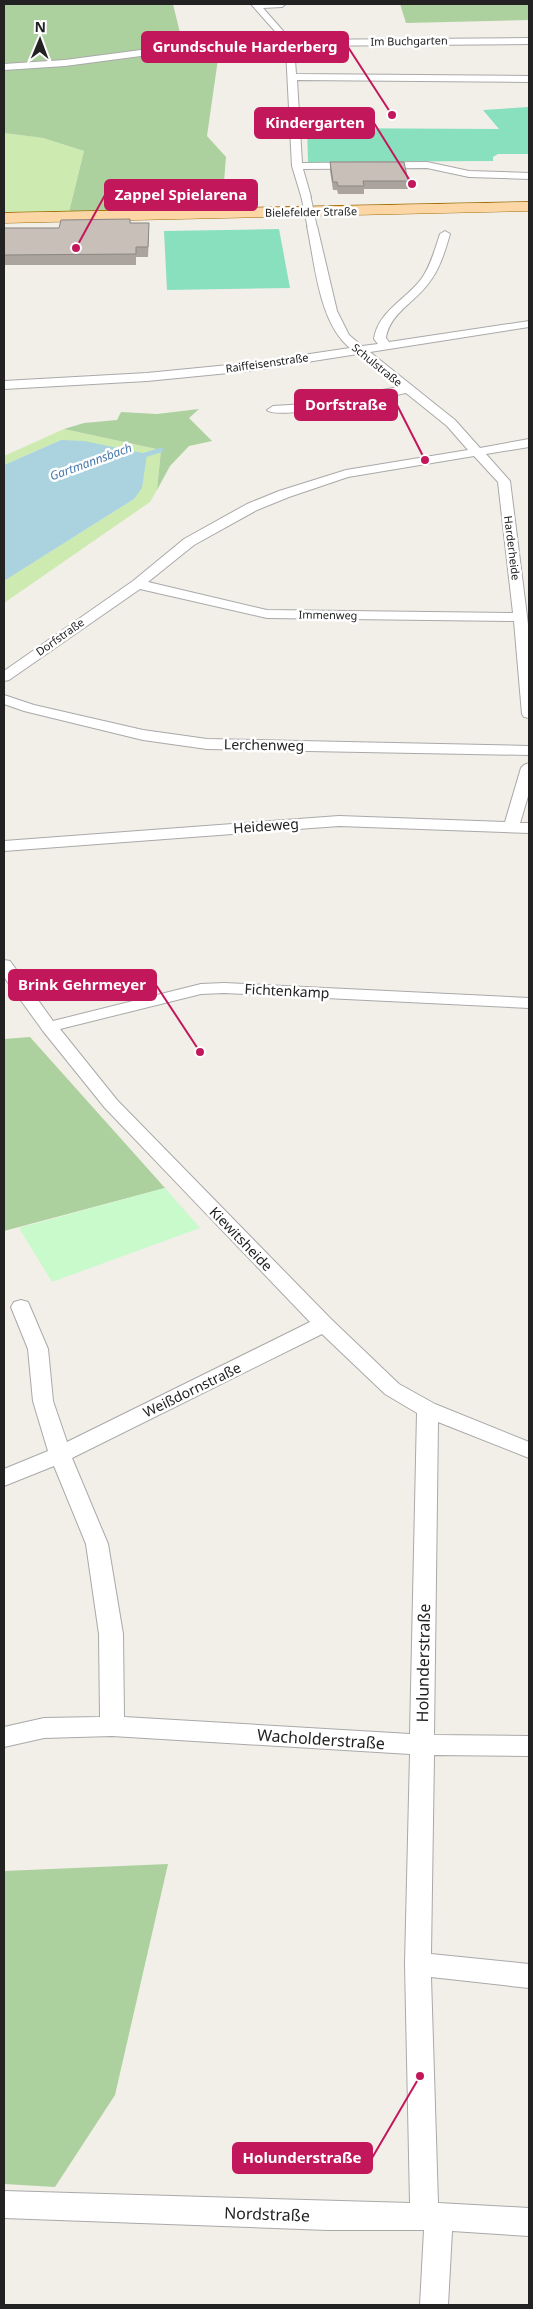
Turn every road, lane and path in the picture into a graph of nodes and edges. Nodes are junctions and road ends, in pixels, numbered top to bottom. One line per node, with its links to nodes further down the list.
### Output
1 (282, 4): 2 (street)
2 (255, 5): 4 (street)
3 (529, 41): 4 (street, Im Buchgarten)
4 (289, 45): 5 (street, Im Buchgarten); 6 (street, Schulstraße)
5 (4, 67)
6 (292, 77): 7 (street); 8 (street, Schulstraße)
7 (529, 79)
8 (297, 166): 9 (street); 10 (street, Schulstraße)
9 (529, 176)
10 (306, 197): 13 (street, Schulstraße, bridge)
11 (529, 206): 12 (main road, Bielefelder Straße)
12 (4, 218)
13 (312, 226): 17 (street, Schulstraße)
14 (445, 234): 16 (street)
15 (529, 324): 16 (street, Raiffeisenstraße)
16 (387, 346): 17 (street, Raiffeisenstraße)
17 (358, 350): 18 (street, Raiffeisenstraße); 19 (street, Schulstraße)
18 (4, 385)
19 (407, 389): 20 (street); 22 (street, Schulstraße)
20 (273, 410)
21 (529, 442): 22 (street, Dorfstraße)
22 (477, 451): 23 (street, Dorfstraße); 24 (street, Harderheide)
23 (138, 584): 24 (street, Immenweg); 25 (street, Dorfstraße)
24 (521, 617): 27 (street, Harderheide)
25 (4, 677)
26 (4, 698): 28 (street, Lerchenweg)
27 (529, 714)
28 (529, 751)
29 (529, 768): 30 (street)
30 (511, 827): 31 (street, Heideweg); 32 (street, Heideweg)
31 (529, 828)
32 (4, 846)
33 (4, 965): 35 (street, Kiewitsheide)
34 (529, 1003): 35 (street, Fichtenkamp)
35 (49, 1028): 37 (street, Kiewitsheide)
36 (20, 1307): 40 (street)
37 (324, 1324): 38 (street, Kiewitsheide); 40 (street, Weißdornstraße)
38 (428, 1409): 39 (street, Kiewitsheide); 44 (street, Holunderstraße)
39 (529, 1450)
40 (60, 1455): 41 (street, Weißdornstraße); 42 (street)
41 (4, 1478)
42 (112, 1726): 43 (street, Wacholderstraße); 44 (street, Wacholderstraße)
43 (4, 1737)
44 (421, 1745): 45 (street, Wacholderstraße); 46 (street, Holunderstraße)
45 (529, 1746)
46 (418, 1964): 47 (street); 49 (street, Holunderstraße)
47 (529, 1976)
48 (4, 2205): 49 (street, Nordstraße)
49 (432, 2217): 50 (street, Nordstraße); 51 (street, Holunderstraße)
50 (529, 2222)
51 (434, 2305)

